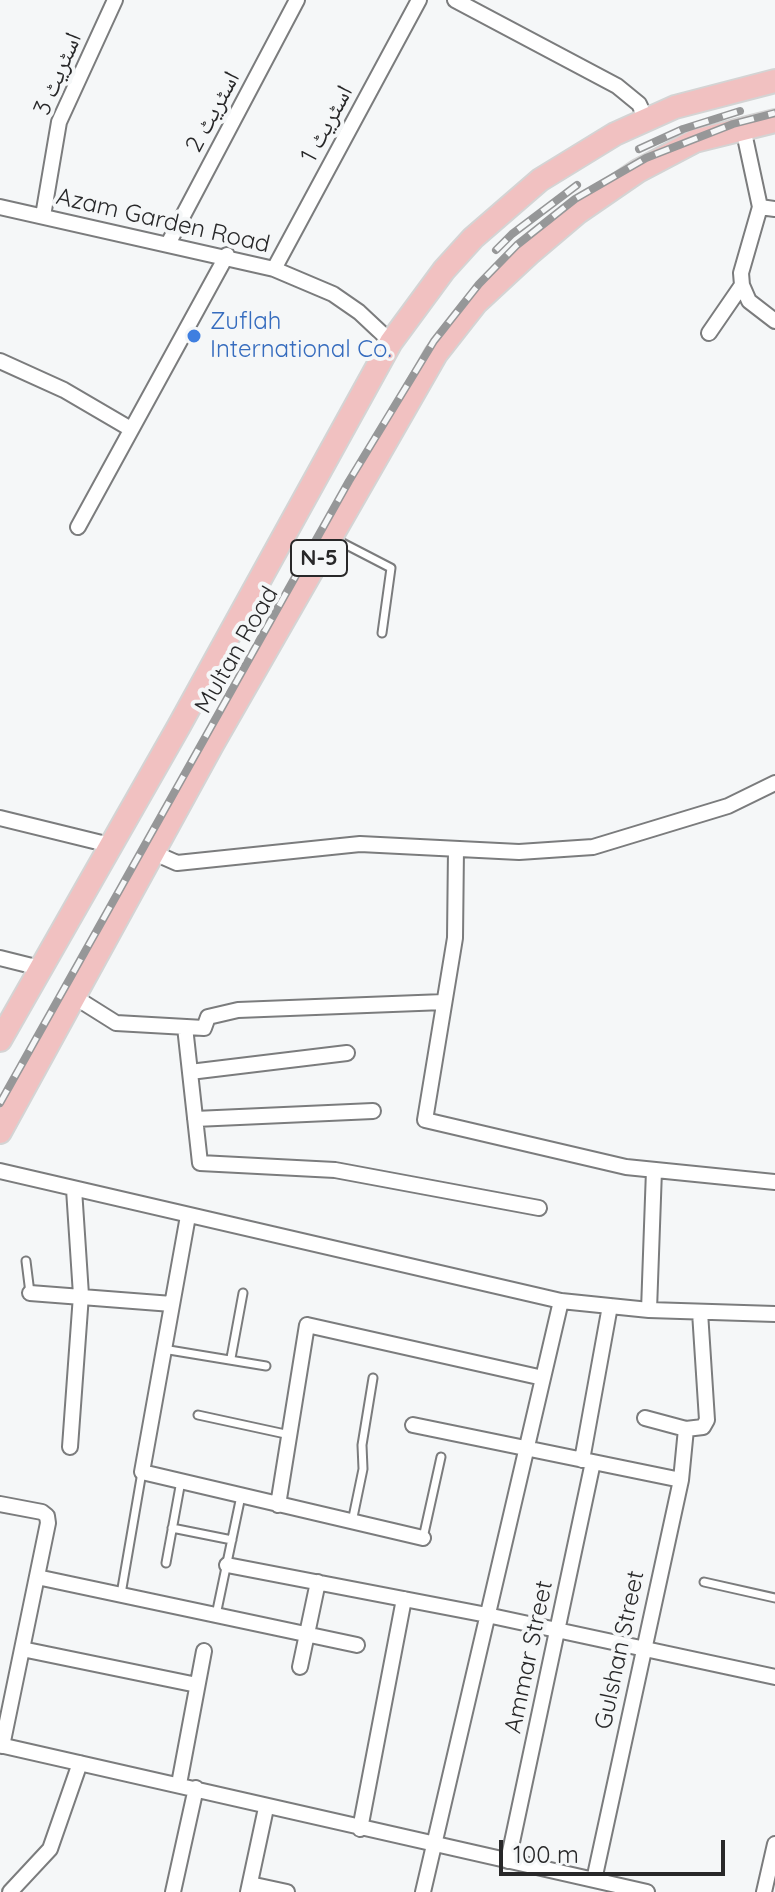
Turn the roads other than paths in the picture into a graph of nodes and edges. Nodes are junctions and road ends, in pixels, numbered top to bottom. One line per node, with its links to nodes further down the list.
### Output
1 (115, 0): 12 (street, اسٹریٹ 3)
2 (297, 0): 13 (street, اسٹریٹ 2)
3 (419, 0): 15 (street, اسٹریٹ 1)
4 (455, 0): 6 (street)
5 (775, 81): 6 (main road, Multan Road / N-5)
6 (646, 119): 19 (main road, Multan Road / N-5)
7 (775, 121): 8 (main road, Multan Road / N-5)
8 (743, 128): 10 (street); 23 (main road, Multan Road / N-5)
9 (0, 207): 12 (street, Azam Garden Road)
10 (760, 207): 11 (street); 16 (street)
11 (775, 209)
12 (43, 216): 13 (street, Azam Garden Road)
13 (168, 244): 14 (street, Azam Garden Road)
14 (227, 255): 15 (street, Azam Garden Road); 21 (street)
15 (274, 269): 19 (street, Azam Garden Road)
16 (742, 285): 17 (street); 18 (street)
17 (775, 321)
18 (709, 333)
19 (391, 342): 25 (main road, Multan Road / N-5)
20 (0, 361): 21 (street)
21 (129, 428): 22 (street)
22 (78, 527)
23 (331, 537): 24 (lane); 26 (main road, Multan Road / N-5)
24 (382, 633)
25 (179, 726): 26 (main road); 29 (main road, Multan Road / N-5)
26 (212, 745): 31 (main road, Multan Road / N-5)
27 (775, 783): 30 (street)
28 (0, 818): 29 (street)
29 (110, 845): 33 (main road, Multan Road / N-5)
30 (456, 849): 31 (street); 35 (street)
31 (152, 852): 34 (main road, Multan Road / N-5)
32 (0, 958): 33 (street)
33 (40, 968): 37 (main road, Multan Road / N-5)
34 (73, 996): 36 (street); 42 (main road, Multan Road / N-5)
35 (444, 1002): 36 (street); 43 (street)
36 (185, 1027): 39 (street)
37 (0, 1040)
38 (347, 1053): 39 (street)
39 (190, 1072): 41 (street)
40 (373, 1111): 41 (street)
41 (195, 1119): 47 (street)
42 (0, 1132)
43 (654, 1170): 45 (street); 56 (street)
44 (0, 1171): 46 (street)
45 (775, 1182)
46 (74, 1189): 48 (street); 52 (street)
47 (539, 1208)
48 (188, 1216): 53 (street); 54 (street)
49 (26, 1261): 50 (lane)
50 (30, 1293): 52 (street)
51 (243, 1293): 60 (lane)
52 (81, 1295): 54 (street); 69 (street)
53 (561, 1301): 55 (street); 63 (street)
54 (172, 1304): 59 (street)
55 (610, 1306): 56 (street); 72 (street, Ammar Street)
56 (649, 1310): 57 (street)
57 (700, 1312): 58 (street); 67 (street)
58 (775, 1314)
59 (163, 1349): 60 (lane); 73 (street)
60 (231, 1358): 61 (lane)
61 (266, 1366)
62 (373, 1378): 79 (lane)
63 (543, 1378): 68 (street); 70 (street)
64 (198, 1415): 68 (lane)
65 (645, 1418): 67 (street)
66 (413, 1425): 70 (street)
67 (686, 1429): 74 (street, Gulshan Street)
68 (290, 1435): 78 (street)
69 (70, 1447)
70 (527, 1448): 72 (street); 92 (street)
71 (441, 1457): 81 (lane)
72 (588, 1461): 74 (street); 93 (street, Ammar Street)
73 (142, 1472): 75 (street); 88 (lane)
74 (681, 1480): 96 (street, Gulshan Street)
75 (181, 1481): 76 (street); 80 (lane)
76 (241, 1496): 78 (street); 82 (lane)
77 (0, 1504): 85 (street)
78 (278, 1505): 79 (street)
79 (352, 1522): 81 (street)
80 (172, 1528): 82 (lane); 83 (lane)
81 (423, 1538)
82 (232, 1540): 84 (lane)
83 (166, 1563)
84 (227, 1565): 86 (street); 91 (lane)
85 (37, 1577): 88 (street); 97 (street)
86 (318, 1582): 90 (street); 94 (street)
87 (704, 1582): 89 (lane)
88 (121, 1594): 91 (street)
89 (775, 1598)
90 (404, 1599): 92 (street); 107 (street)
91 (216, 1615): 94 (street)
92 (487, 1615): 93 (street); 109 (street)
93 (557, 1630): 96 (street); 110 (street, Ammar Street)
94 (307, 1634): 95 (street); 99 (street)
95 (357, 1645)
96 (642, 1647): 100 (street); 111 (street, Gulshan Street)
97 (22, 1649): 101 (street); 102 (street)
98 (204, 1651): 101 (street)
99 (300, 1667)
100 (775, 1677)
101 (197, 1685): 104 (street)
102 (1, 1746): 103 (street)
103 (80, 1763): 104 (street); 114 (street)
104 (179, 1784): 105 (street)
105 (196, 1788): 106 (street); 115 (street)
106 (266, 1808): 107 (street); 112 (street)
107 (360, 1829): 109 (street)
108 (775, 1844): 119 (street)
109 (433, 1845): 110 (street); 117 (street)
110 (508, 1861): 111 (street)
111 (594, 1880): 113 (street)
112 (249, 1888): 116 (street)
113 (618, 1889): 118 (street)
114 (10, 1892)
115 (173, 1892)
116 (287, 1892)
117 (423, 1892)
118 (647, 1892)
119 (764, 1892)

